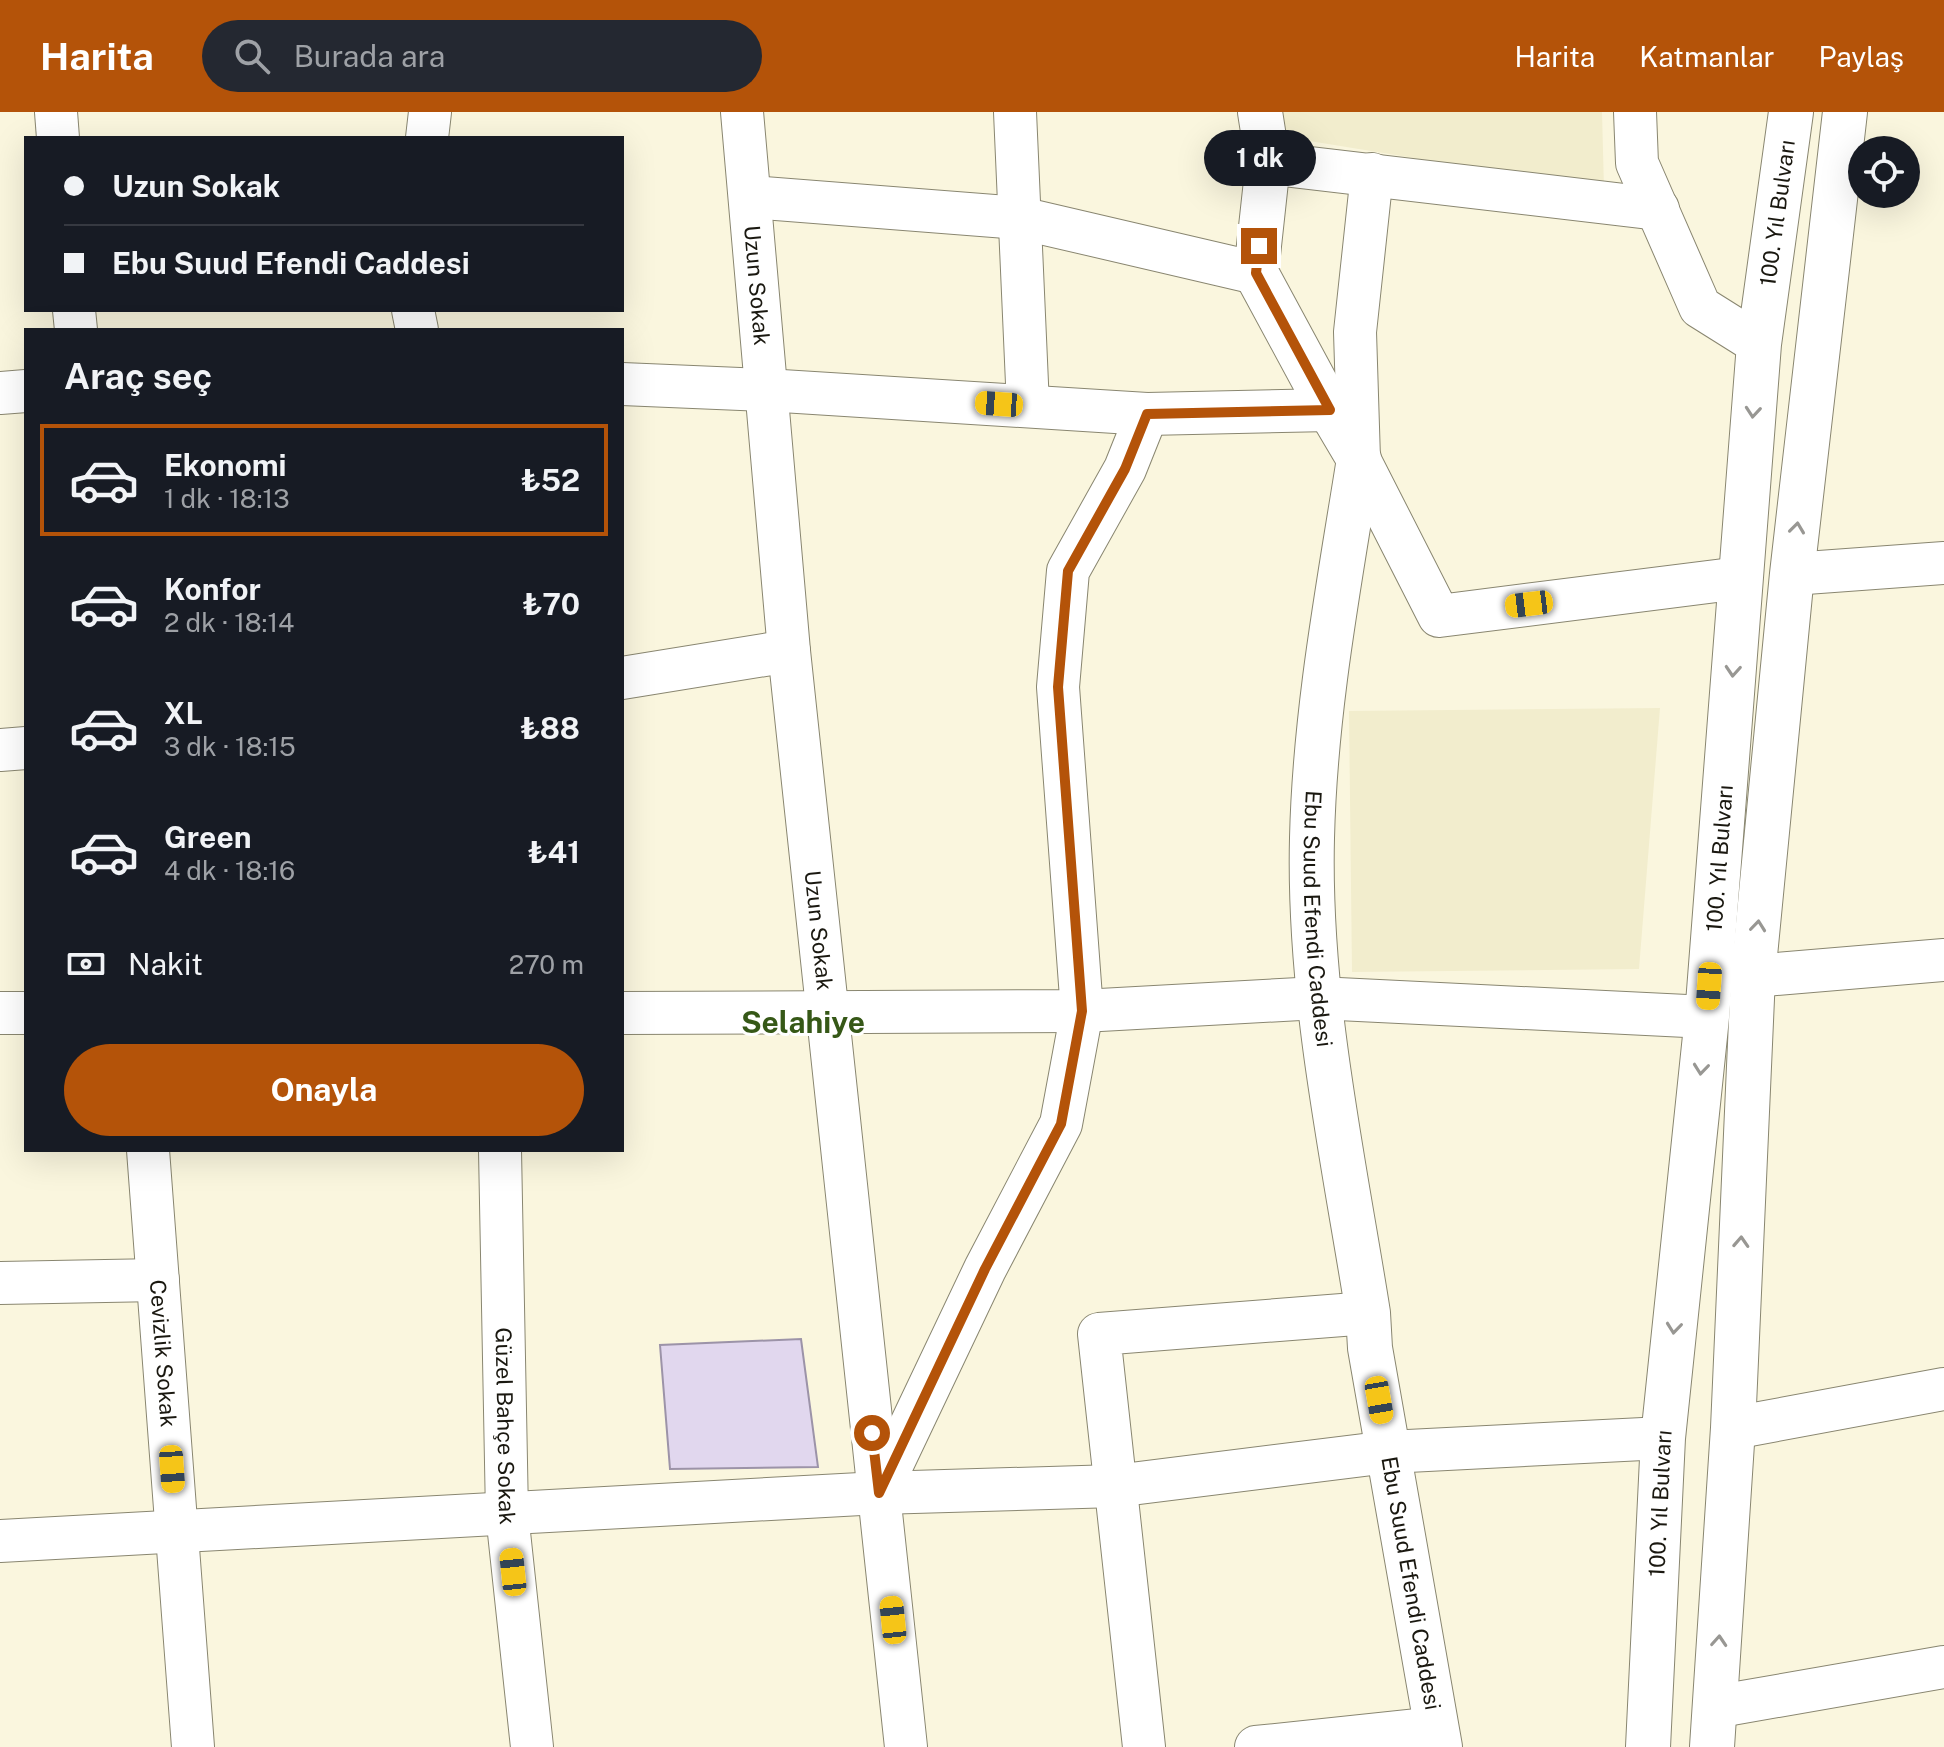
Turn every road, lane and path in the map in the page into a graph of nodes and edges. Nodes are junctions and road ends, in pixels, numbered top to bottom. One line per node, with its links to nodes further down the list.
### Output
1 (56, 112): 9 (street)
2 (430, 112): 10 (street)
3 (742, 112): 13 (street, Uzun Sokak)
4 (1015, 112): 15 (street)
5 (1260, 112): 11 (main road)
6 (1635, 112): 14 (street)
7 (1791, 112): 17 (main road, 100. Yıl Bulvarı)
8 (1845, 112): 27 (main road, 100. Yıl Bulvarı, one-way to 8)
9 (58, 136)
10 (427, 136)
11 (1268, 163): 12 (street); 16 (main road)
12 (1372, 174): 14 (street); 25 (street)
13 (750, 197): 15 (street); 19 (street, Uzun Sokak)
14 (1658, 209): 17 (street)
15 (1020, 218): 16 (street); 22 (street)
16 (1256, 273): 23 (main road)
17 (1759, 344): 28 (main road, 100. Yıl Bulvarı, one-way to 28)
18 (624, 384): 19 (street)
19 (766, 390): 22 (street); 29 (street, Uzun Sokak)
20 (24, 391): 21 (street)
21 (0, 393)
22 (1028, 406): 24 (street)
23 (1330, 410): 24 (street); 25 (main road)
24 (1147, 414): 36 (street)
25 (1359, 459): 28 (street); 35 (main road, Ebu Suud Efendi Caddesi)
26 (1944, 563): 27 (street)
27 (1792, 574): 34 (main road, 100. Yıl Bulvarı, one-way to 27)
28 (1740, 578): 41 (main road, 100. Yıl Bulvarı, one-way to 41)
29 (789, 651): 30 (street); 40 (street, Uzun Sokak)
30 (624, 678)
31 (24, 748): 32 (street)
32 (0, 750)
33 (1944, 960): 34 (street)
34 (1753, 976): 48 (main road, 100. Yıl Bulvarı, one-way to 34)
35 (1318, 998): 36 (street); 41 (street); 46 (main road, Ebu Suud Efendi Caddesi)
36 (1082, 1011): 40 (street); 52 (street)
37 (0, 1013): 38 (street)
38 (24, 1013)
39 (624, 1013): 40 (street)
40 (827, 1013): 52 (street, Uzun Sokak)
41 (1707, 1017): 49 (main road, 100. Yıl Bulvarı, one-way to 49)
42 (148, 1152): 44 (street, Cevizlik Sokak)
43 (500, 1152): 53 (street, Güzel Bahçe Sokak)
44 (158, 1280): 45 (street); 54 (street, Cevizlik Sokak)
45 (0, 1283)
46 (1368, 1313): 50 (main road, Ebu Suud Efendi Caddesi); 51 (street)
47 (1944, 1389): 48 (street)
48 (1733, 1428): 57 (main road, 100. Yıl Bulvarı, one-way to 48)
49 (1663, 1438): 50 (street); 64 (main road, 100. Yıl Bulvarı)
50 (1388, 1452): 51 (street); 58 (main road, Ebu Suud Efendi Caddesi)
51 (1115, 1486): 52 (street); 62 (street)
52 (879, 1493): 53 (street); 61 (street, Uzun Sokak)
53 (507, 1514): 54 (street); 60 (street, Güzel Bahçe Sokak)
54 (177, 1532): 55 (street); 59 (street, Cevizlik Sokak)
55 (0, 1541)
56 (1944, 1667): 57 (street)
57 (1713, 1727)
58 (1439, 1737): 63 (street)
59 (193, 1747)
60 (532, 1747)
61 (906, 1747)
62 (1144, 1747)
63 (1256, 1747)
64 (1648, 1747)

